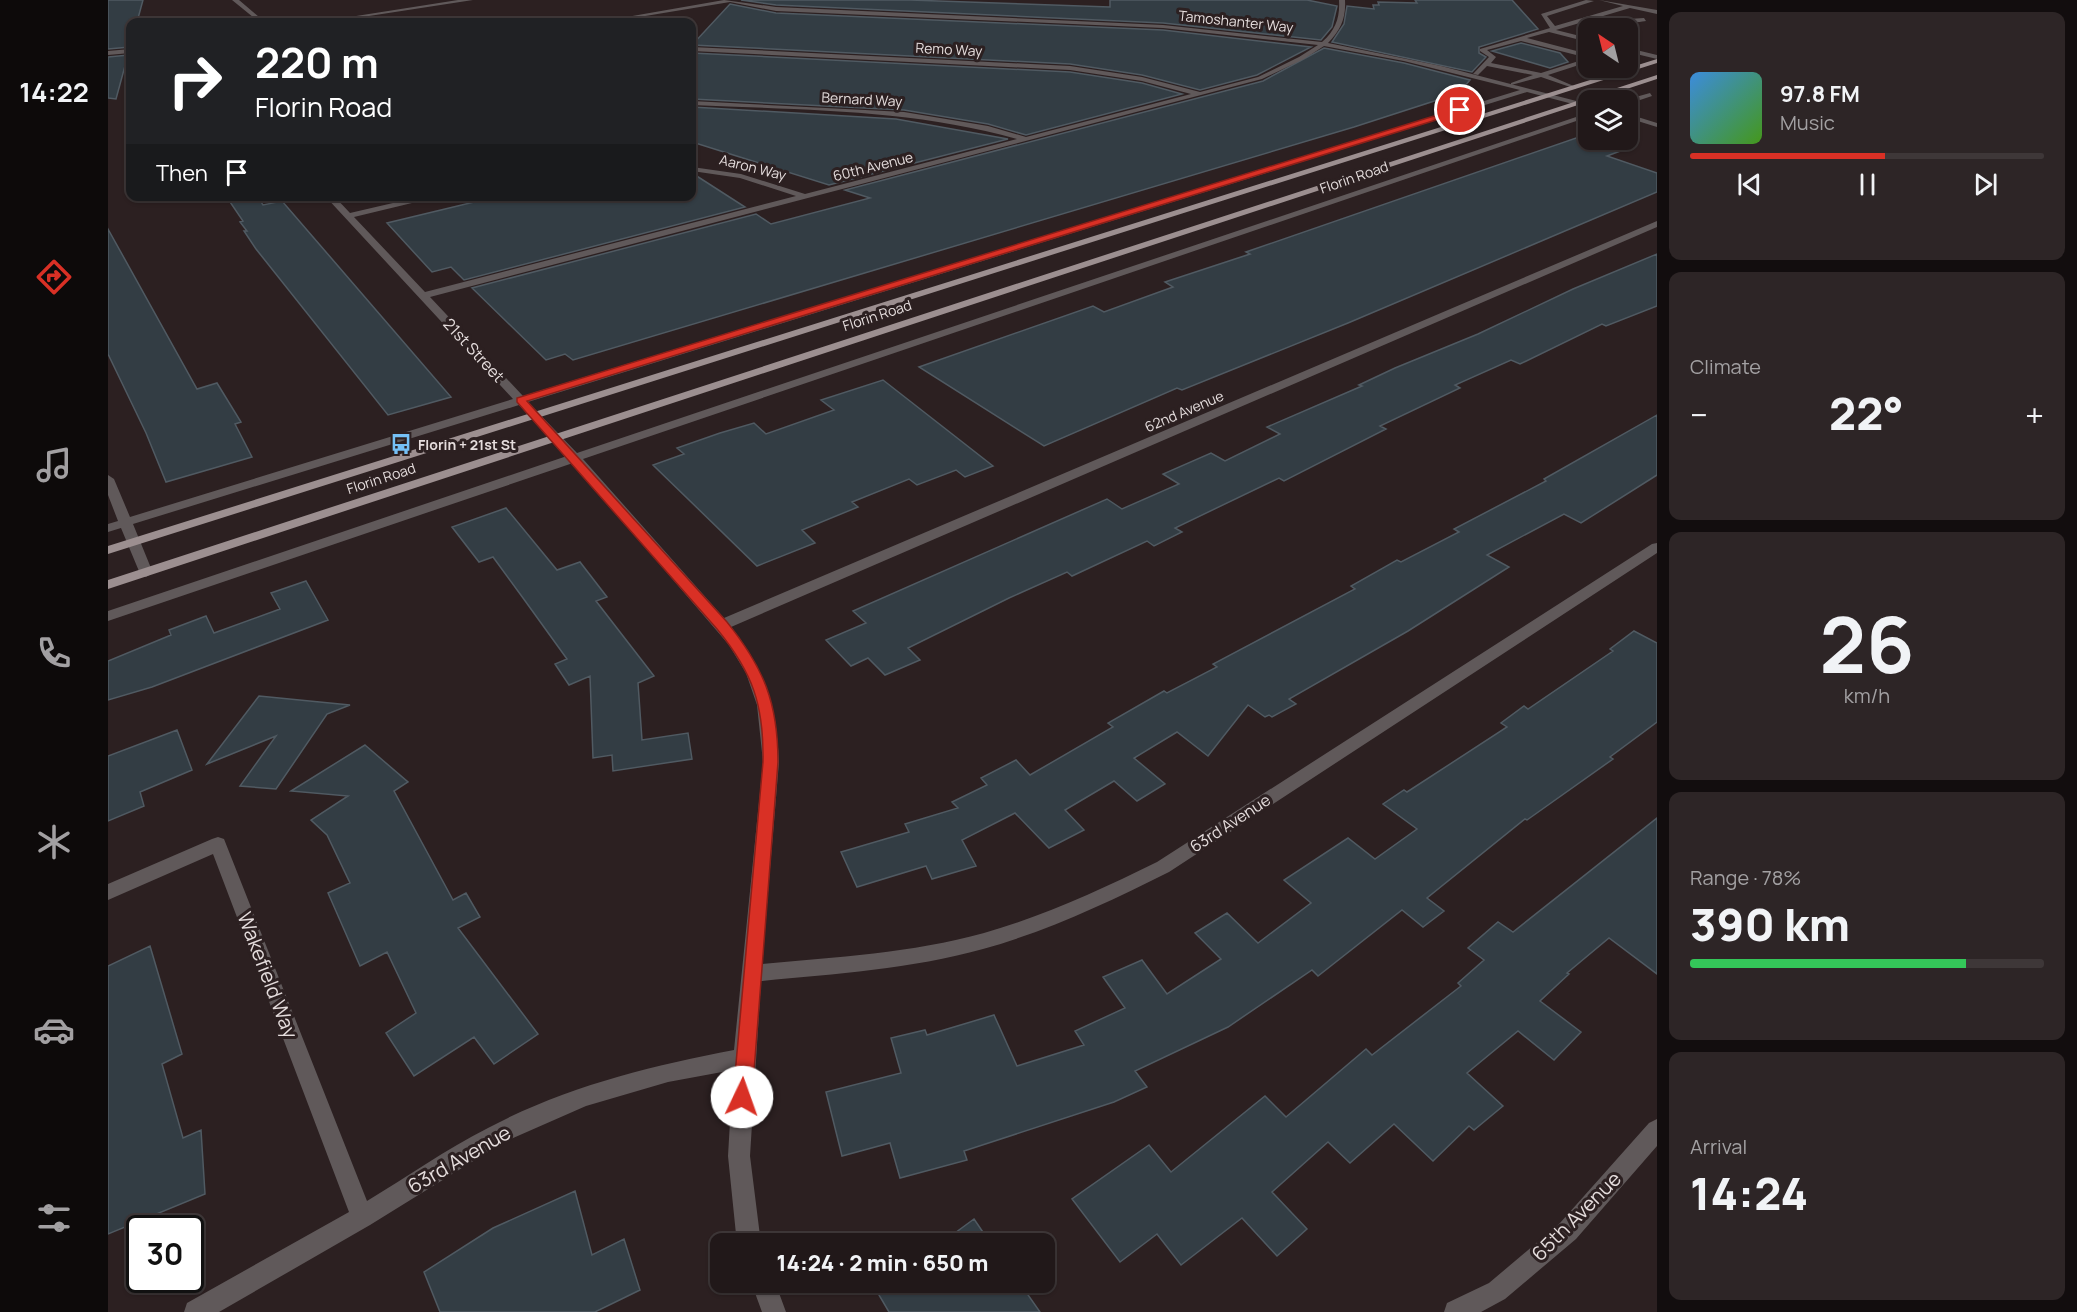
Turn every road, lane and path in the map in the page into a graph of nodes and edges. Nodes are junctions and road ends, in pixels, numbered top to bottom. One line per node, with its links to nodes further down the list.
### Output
1 (235, 0): 9 (street)
2 (470, 0): 10 (street)
3 (733, 0): 11 (street, Tamoshanter Way); 18 (street, Tamoshanter Way)
4 (1342, 0): 18 (street, 60th Avenue)
5 (1591, 0): 15 (street)
6 (1602, 0): 7 (street)
7 (1630, 6): 8 (street); 15 (street)
8 (1657, 14): 13 (street)
9 (257, 18)
10 (348, 18)
11 (626, 18)
12 (1638, 22): 13 (street)
13 (1647, 22): 14 (street)
14 (1638, 27)
15 (1551, 29): 16 (street); 17 (street)
16 (1578, 37)
17 (1519, 39): 23 (street); 26 (street)
18 (1323, 44): 28 (street, Tamoshanter Way); 37 (street, 60th Avenue)
19 (696, 49): 37 (street, Remo Way)
20 (126, 51): 22 (street)
21 (1638, 51): 24 (street)
22 (108, 53)
23 (1578, 54)
24 (1657, 59): 27 (main road, Florin Road)
25 (1578, 63): 29 (street)
26 (1486, 64): 28 (street); 29 (street)
27 (1638, 66)
28 (1476, 74): 32 (street, Tamoshanter Way)
29 (1541, 75): 32 (street); 33 (street)
30 (1657, 77): 35 (main road, Florin Road)
31 (1605, 78): 33 (main road, Florin Road)
32 (1513, 84): 34 (street, Tamoshanter Way)
33 (1574, 88): 38 (main road, Florin Road)
34 (1529, 89): 38 (street, Tamoshanter Way); 53 (street, Florin Road)
35 (1618, 90)
36 (1650, 94): 39 (street)
37 (1202, 95): 45 (street, 60th Avenue)
38 (1550, 95): 41 (street, Tamoshanter Way); 54 (main road, Florin Road)
39 (1638, 98)
40 (696, 103): 45 (street, Bernard Way)
41 (1578, 103): 55 (main road, Florin Road)
42 (1578, 119): 56 (street, Florin Road)
43 (1638, 119): 44 (street)
44 (1657, 125)
45 (1029, 140): 47 (street, 60th Avenue)
46 (696, 170): 47 (street, Aaron Way)
47 (806, 197): 52 (street, 60th Avenue)
48 (333, 201): 50 (street, 21st Street)
49 (414, 201): 50 (street)
50 (347, 216): 52 (street, 21st Street)
51 (1657, 224): 66 (street, 62nd Avenue)
52 (423, 296): 53 (street, 21st Street)
53 (521, 400): 54 (street, 21st Street); 58 (street, Florin Road)
54 (535, 415): 55 (street, 21st Street); 60 (main road, Florin Road)
55 (555, 438): 56 (street, 21st Street); 63 (main road, Florin Road)
56 (575, 458): 65 (street, Florin Road); 66 (street, 21st Street)
57 (108, 479): 58 (street)
58 (125, 523): 59 (street, Florin Road); 60 (street)
59 (108, 528)
60 (133, 542): 62 (main road, Florin Road); 63 (street)
61 (1657, 547): 68 (street, 63rd Avenue)
62 (108, 550)
63 (146, 573): 64 (main road, Florin Road)
64 (108, 585)
65 (108, 616)
66 (722, 626): 68 (street, 21st Street)
67 (108, 892): 71 (street, Wakefield Way)
68 (752, 973): 69 (street, 21st Street)
69 (744, 1058): 71 (street, 63rd Avenue); 72 (street, 21st Street)
70 (1657, 1130): 76 (street, 65th Avenue)
71 (362, 1217): 74 (street, 63rd Avenue)
72 (748, 1233)
73 (767, 1293): 75 (street)
74 (196, 1312)
75 (774, 1312)
76 (1456, 1312)

